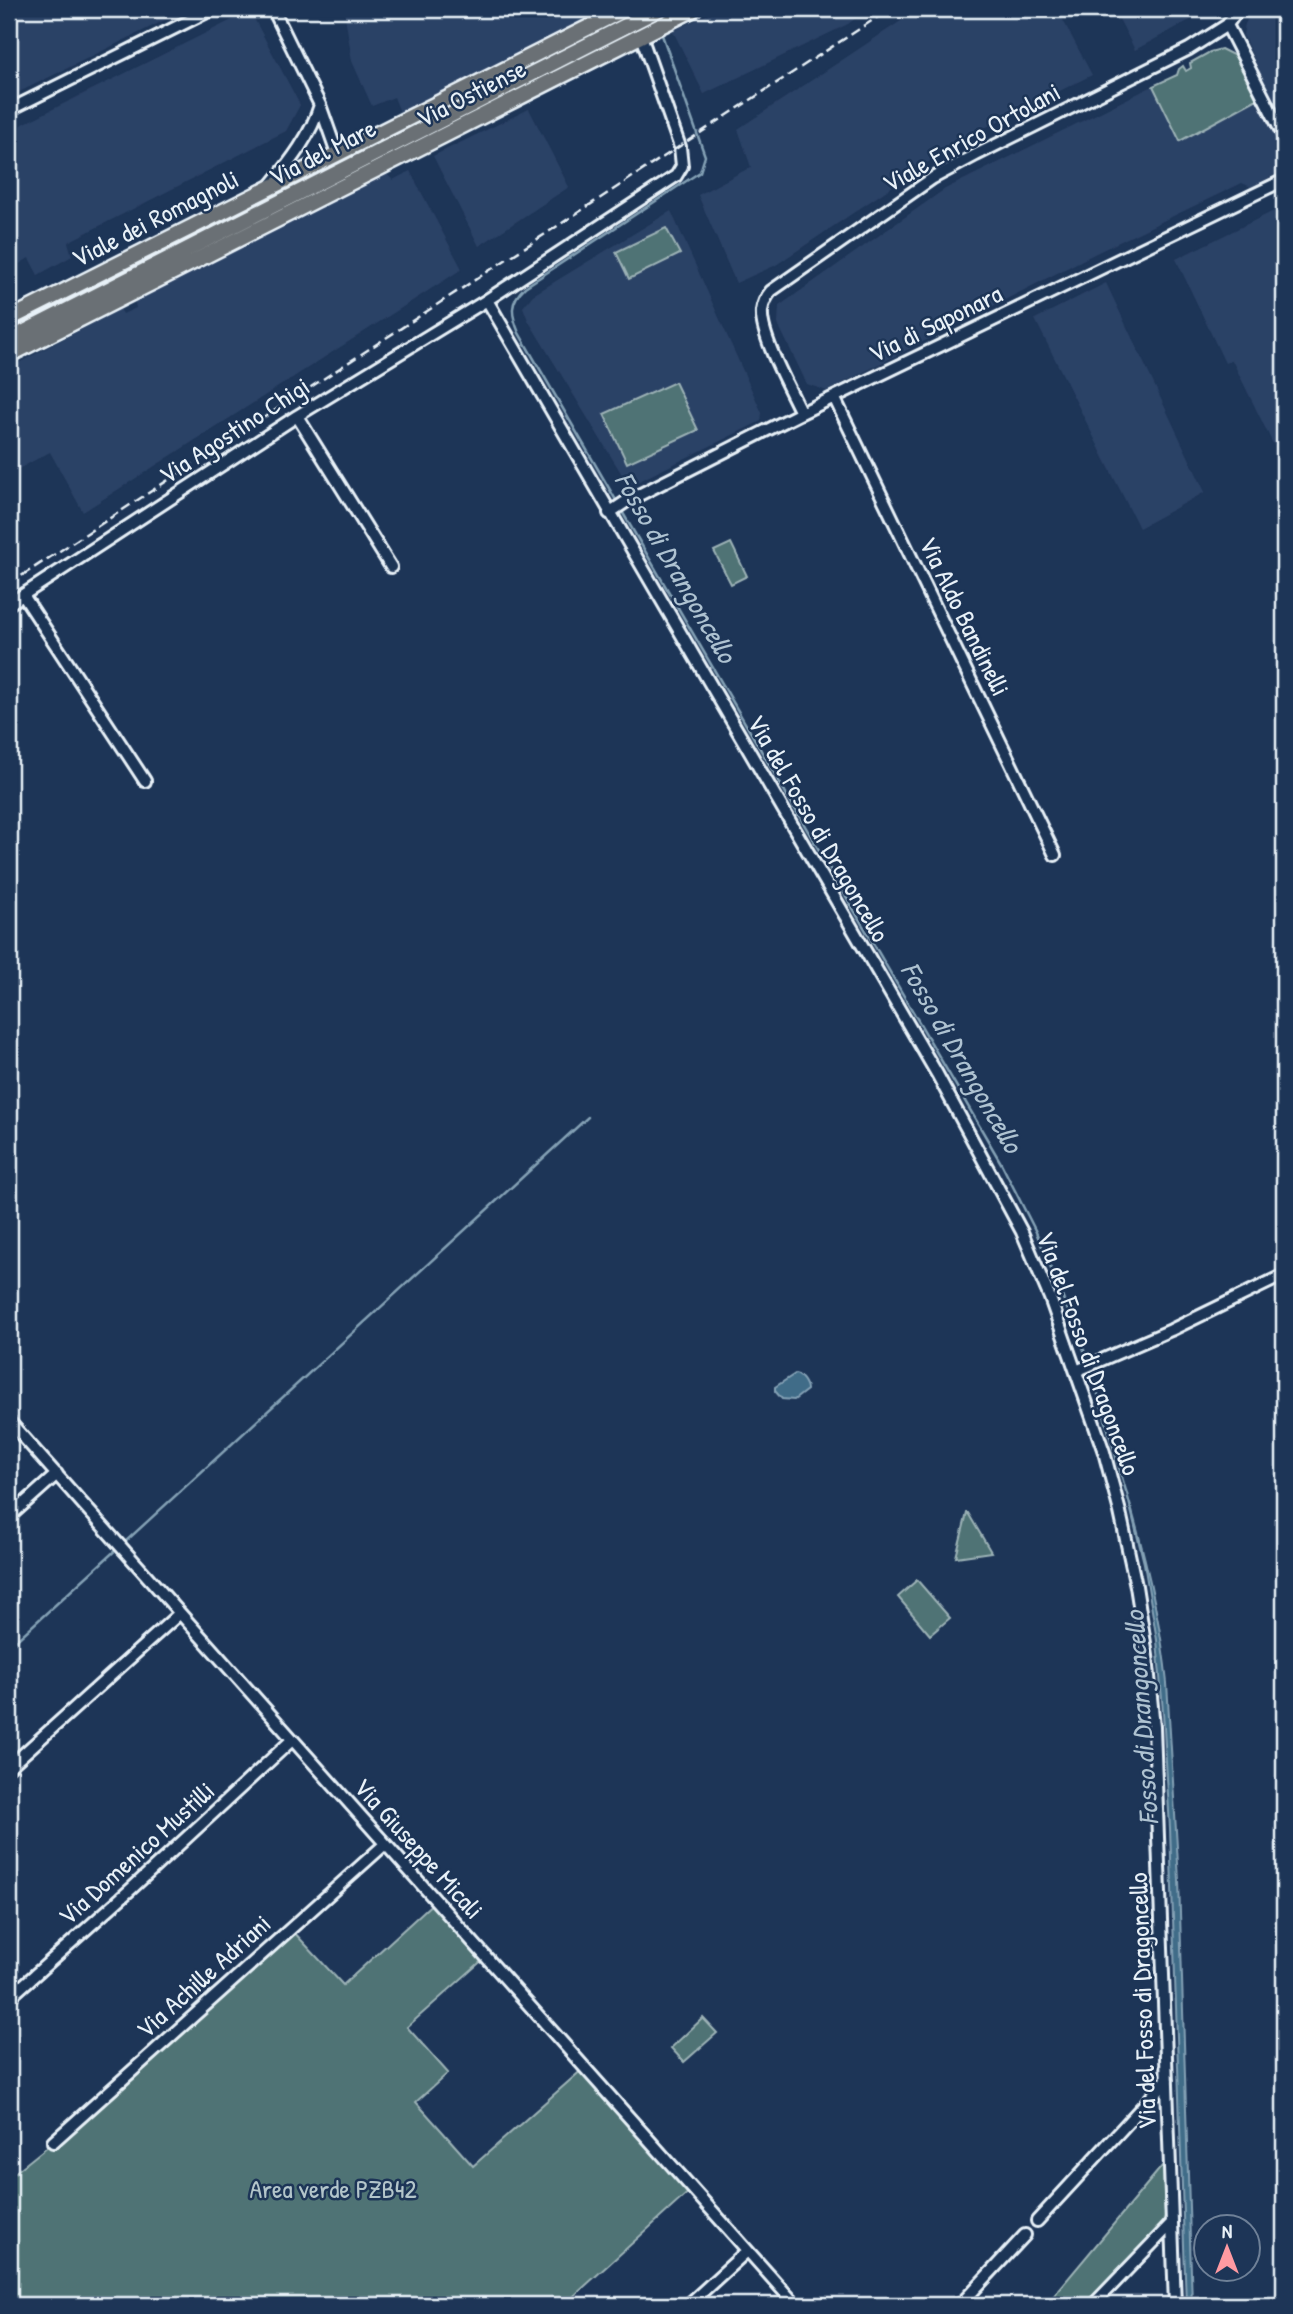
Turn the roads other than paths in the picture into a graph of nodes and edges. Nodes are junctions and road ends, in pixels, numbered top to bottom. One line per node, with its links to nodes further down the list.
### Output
1 (213, 9): 10 (street)
2 (272, 9): 9 (street)
3 (625, 9): 12 (main road, Viale dei Romagnoli)
4 (694, 9): 8 (main road, Via Ostiense)
5 (1238, 9): 7 (street, Viale Enrico Ortolani)
6 (652, 12): 17 (main road, Via del Mare)
7 (1227, 25): 11 (street); 20 (street, Viale Enrico Ortolani)
8 (640, 36): 15 (street); 18 (main road, Via Ostiense)
9 (320, 105): 12 (street); 14 (street)
10 (9, 110)
11 (1284, 136)
12 (337, 153): 14 (main road, Viale dei Romagnoli)
13 (1284, 180): 19 (street, Via di Saponara)
14 (269, 187): 16 (main road, Viale dei Romagnoli)
15 (487, 300): 21 (street, Via Agostino Chigi); 22 (street, Via del Fosso di Dragoncello)
16 (9, 319)
17 (9, 341)
18 (9, 355)
19 (834, 397): 20 (street, Via di Saponara); 27 (street, Via Aldo Bandinelli)
20 (801, 413): 22 (street, Via di Saponara)
21 (297, 416): 23 (street); 24 (street, Via Agostino Chigi)
22 (611, 512): 29 (street, Via del Fosso di Dragoncello)
23 (391, 567)
24 (23, 595): 25 (street, Via Agostino Chigi); 26 (street)
25 (9, 604)
26 (145, 781)
27 (1055, 855)
28 (1284, 1275): 29 (street)
29 (1086, 1367): 38 (street, Via del Fosso di Dragoncello)
30 (9, 1421): 31 (street, Via Giuseppe Micali)
31 (57, 1474): 32 (street); 33 (street, Via Giuseppe Micali)
32 (9, 1517)
33 (180, 1612): 34 (street, Via Giuseppe Micali); 35 (street)
34 (292, 1740): 36 (street, Via Giuseppe Micali); 37 (street, Via Domenico Mustilli)
35 (9, 1768)
36 (384, 1845): 39 (street, Via Achille Adriani); 43 (street, Via Giuseppe Micali)
37 (9, 1998)
38 (1167, 2080): 40 (street); 41 (street, Via del Fosso di Dragoncello)
39 (53, 2142)
40 (1037, 2221)
41 (1172, 2223): 47 (street); 48 (street, Via del Fosso di Dragoncello)
42 (1025, 2235): 46 (street)
43 (747, 2251): 44 (street); 45 (street, Via Giuseppe Micali)
44 (688, 2305)
45 (796, 2305)
46 (960, 2305)
47 (1093, 2305)
48 (1175, 2305)

